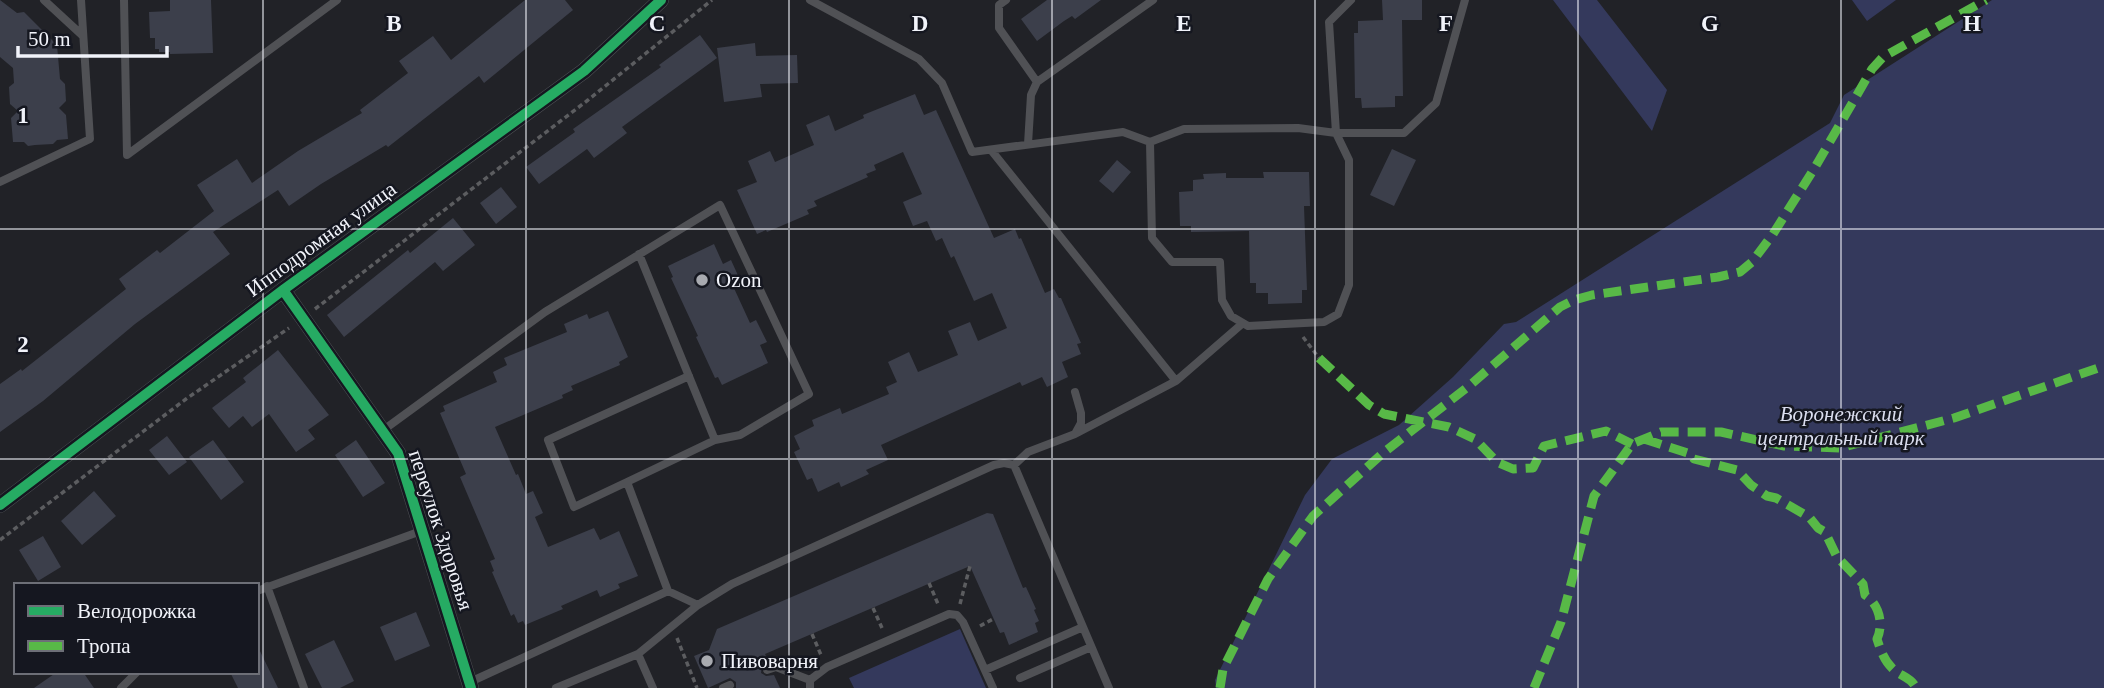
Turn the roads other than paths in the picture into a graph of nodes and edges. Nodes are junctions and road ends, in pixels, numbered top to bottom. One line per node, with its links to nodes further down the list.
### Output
1 (44, 0): 11 (lane)
2 (81, 0): 11 (lane)
3 (124, 0): 4 (lane)
4 (337, 0)
5 (661, 0): 19 (street, Ипподромная улица)
6 (810, 0): 16 (lane)
7 (1006, 0): 12 (lane)
8 (1153, 0): 12 (lane)
9 (1351, 0): 13 (lane)
10 (1465, 0): 13 (lane)
11 (83, 36): 17 (lane)
12 (1037, 82): 15 (lane)
13 (1336, 132): 14 (lane); 20 (lane)
14 (1150, 142): 15 (lane); 20 (lane)
15 (1028, 144): 16 (lane)
16 (991, 150): 22 (lane)
17 (0, 182)
18 (639, 254): 21 (lane); 24 (lane); 26 (lane)
19 (283, 290): 24 (street, переулок Здоровья); 29 (street, Ипподромная улица)
20 (1242, 323): 22 (lane)
21 (689, 376): 26 (lane); 28 (lane)
22 (1175, 381): 25 (lane)
23 (1075, 392): 25 (lane)
24 (382, 431): 30 (street, переулок Здоровья)
25 (1075, 434): 27 (lane)
26 (715, 439): 28 (lane)
27 (1014, 465): 34 (lane); 35 (lane)
28 (627, 482): 33 (lane)
29 (0, 505)
30 (421, 531): 31 (lane); 44 (street, переулок Здоровья)
31 (267, 586): 32 (lane); 46 (lane)
32 (259, 590)
33 (668, 592): 34 (lane); 44 (lane)
34 (698, 605): 37 (lane)
35 (1083, 627): 36 (lane); 39 (lane)
36 (1091, 647): 41 (lane); 50 (lane)
37 (638, 654): 42 (lane); 48 (lane)
38 (767, 670): 43 (lane)
39 (985, 670): 43 (lane); 49 (lane)
40 (134, 674): 45 (lane)
41 (1020, 678)
42 (578, 684): 47 (lane)
43 (810, 684)
44 (470, 685)
45 (121, 688)
46 (304, 688)
47 (555, 688)
48 (653, 688)
49 (993, 688)
50 (1109, 688)

